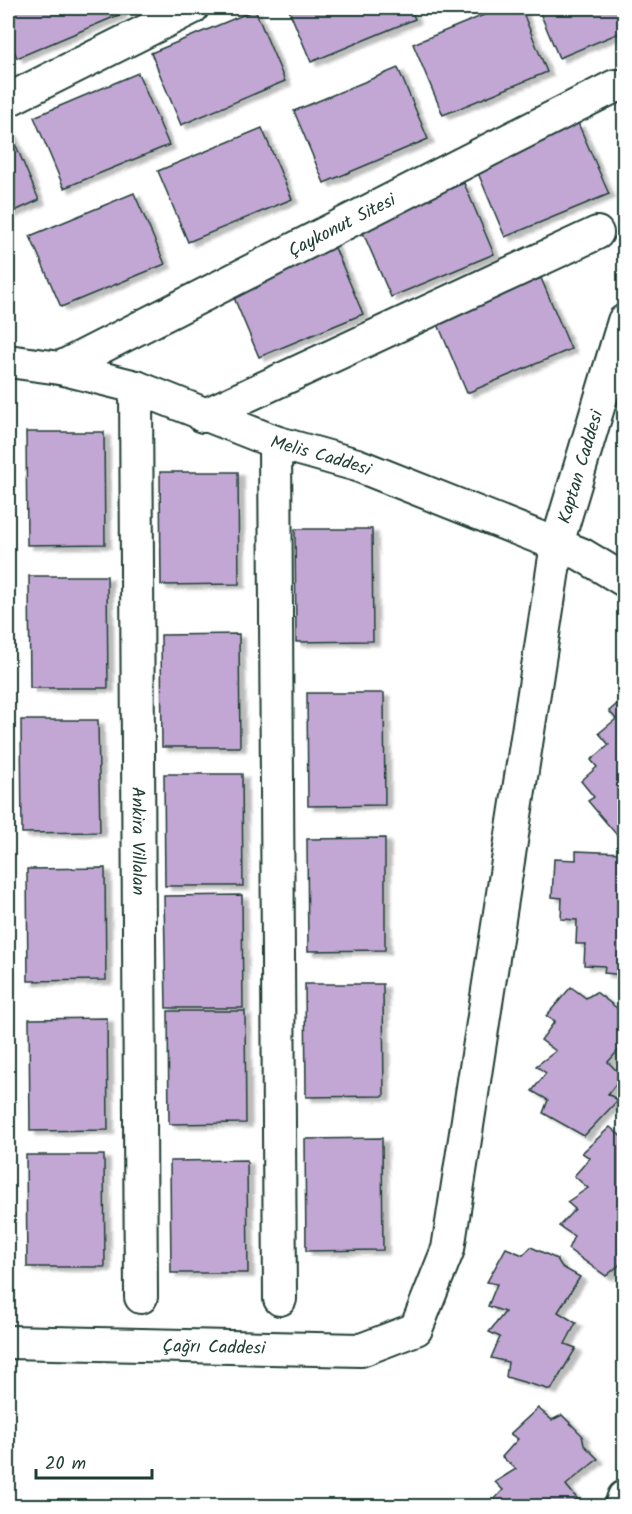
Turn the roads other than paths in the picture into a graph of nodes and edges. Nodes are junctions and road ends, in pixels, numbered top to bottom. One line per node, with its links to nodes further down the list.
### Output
1 (192, 8): 3 (street)
2 (624, 86): 7 (street, Çaykonut Sitesi)
3 (8, 100)
4 (597, 233): 9 (street)
5 (624, 321): 11 (street, Kaptan Caddesi)
6 (8, 361): 7 (street, Melis Caddesi)
7 (60, 368): 8 (street, Melis Caddesi)
8 (136, 387): 9 (street, Melis Caddesi); 13 (street, Ankira Villalan)
9 (203, 416): 10 (street, Melis Caddesi)
10 (275, 442): 11 (street, Melis Caddesi); 14 (street)
11 (557, 544): 12 (street, Melis Caddesi); 15 (street, Kaptan Caddesi)
12 (624, 580)
13 (141, 1297)
14 (280, 1299)
15 (416, 1329): 16 (street, Çağrı Caddesi)
16 (8, 1342)
17 (624, 1497): 18 (street)
18 (621, 1506)

